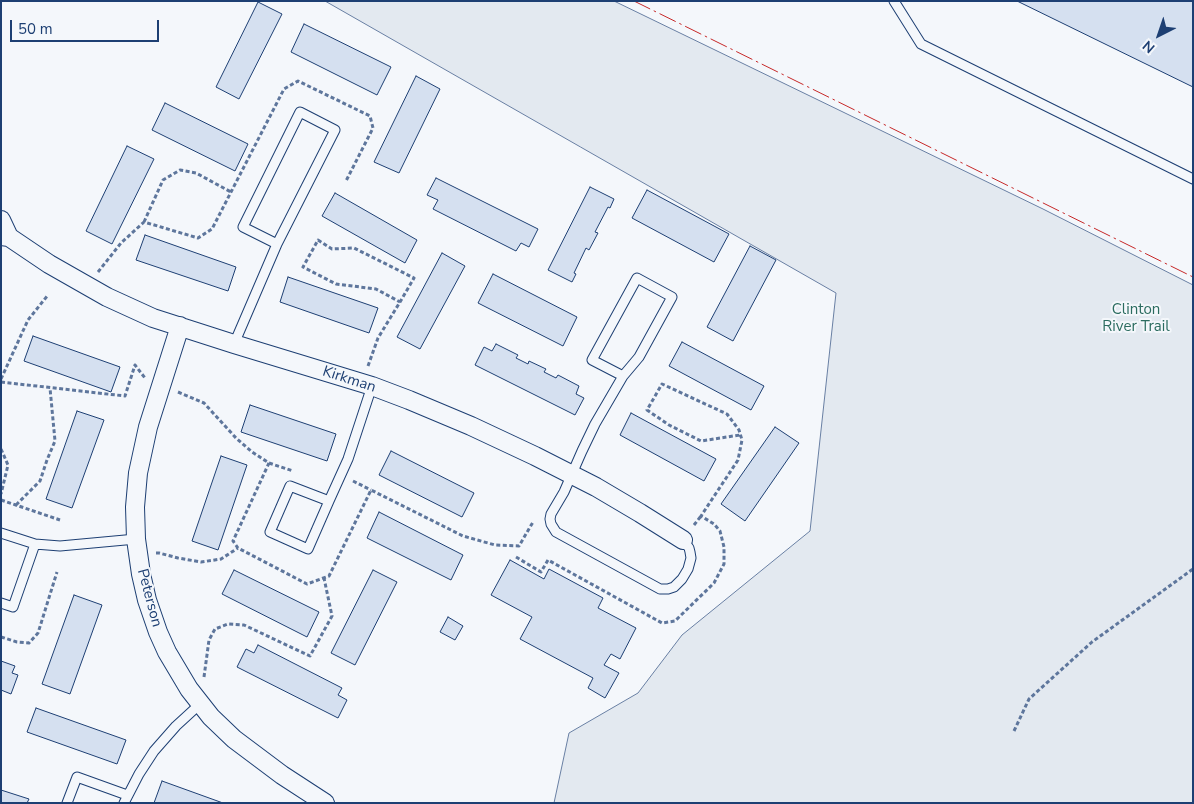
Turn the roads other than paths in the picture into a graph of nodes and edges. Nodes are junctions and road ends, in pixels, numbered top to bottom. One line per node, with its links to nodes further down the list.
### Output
1 (894, 1): 2 (lane)
2 (1193, 179)
3 (1, 220): 4 (street, Kirkman)
4 (5, 237): 6 (street, Kirkman)
5 (277, 244): 5 (lane); 7 (lane)
6 (180, 326): 7 (street, Kirkman); 13 (street, Peterson)
7 (234, 344): 9 (street, Kirkman)
8 (624, 376): 8 (lane); 10 (lane)
9 (367, 385): 10 (street, Kirkman); 11 (lane)
10 (572, 474): 14 (street, Kirkman); 14 (lane)
11 (329, 501): 11 (lane)
12 (1, 533): 15 (lane)
13 (136, 539): 15 (lane); 17 (street, Peterson)
14 (683, 540)
15 (35, 544): 16 (lane)
16 (1, 603)
17 (200, 704): 18 (lane); 20 (street, Peterson)
18 (126, 799): 19 (lane)
19 (67, 803)
20 (325, 803)

